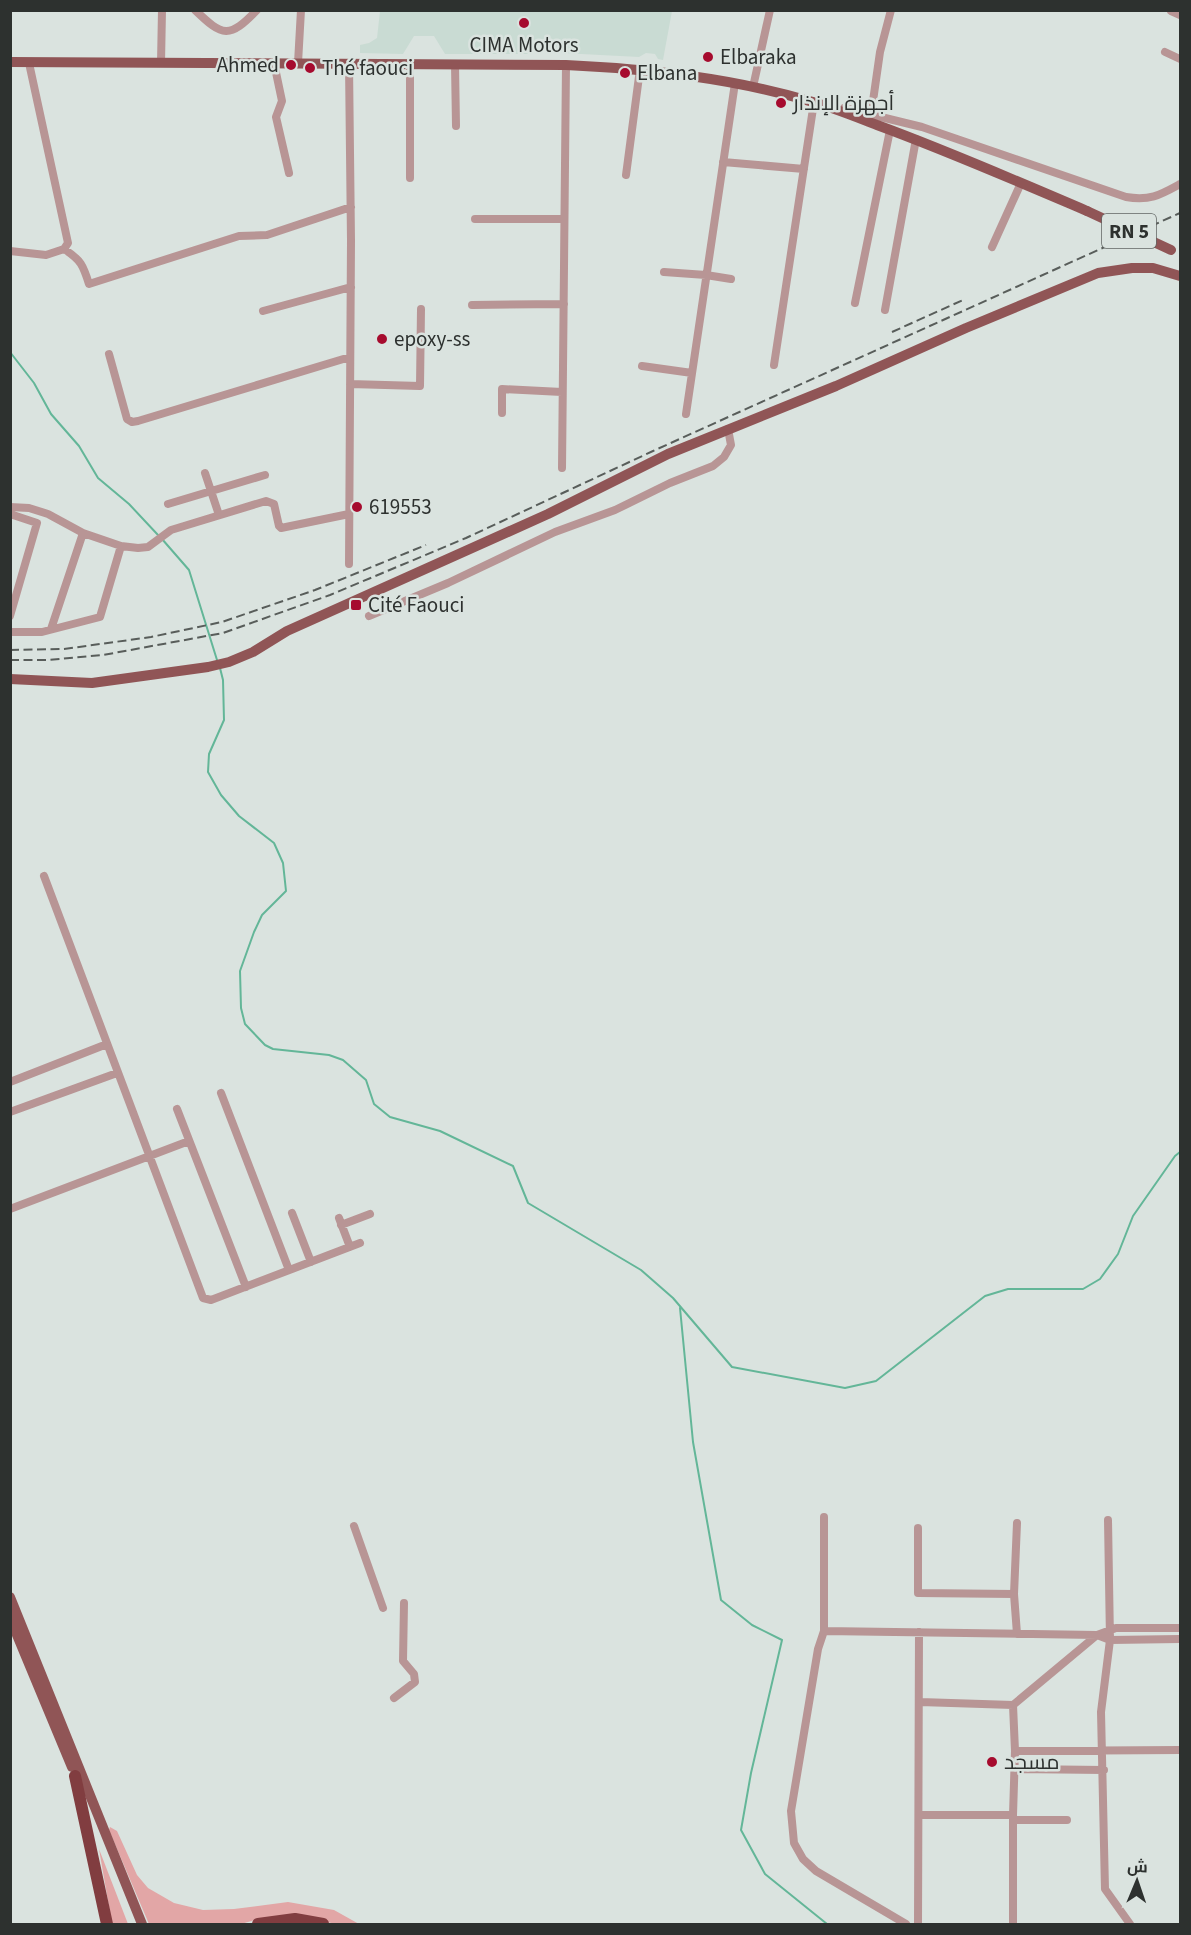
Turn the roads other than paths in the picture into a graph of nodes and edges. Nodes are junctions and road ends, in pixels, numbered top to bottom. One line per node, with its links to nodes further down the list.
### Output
1 (162, 10): 13 (street)
2 (195, 10): 3 (street)
3 (257, 10)
4 (301, 10): 15 (street)
5 (771, 10): 22 (street)
6 (891, 10): 24 (street)
7 (1171, 11): 8 (street)
8 (1180, 15)
9 (1165, 52): 10 (street)
10 (1180, 59)
11 (10, 62): 12 (main road, RN 5)
12 (29, 63): 13 (main road, RN 5); 39 (street)
13 (161, 63): 14 (main road, RN 5)
14 (274, 63): 15 (main road, RN 5); 30 (street)
15 (298, 63): 16 (main road, RN 5)
16 (349, 64): 17 (main road, RN 5); 35 (street)
17 (410, 64): 18 (main road, RN 5); 32 (street)
18 (455, 64): 19 (main road, RN 5); 25 (street)
19 (566, 65): 20 (main road, RN 5); 37 (street)
20 (640, 69): 21 (main road, RN 5); 31 (street)
21 (735, 83): 22 (main road, RN 5); 28 (street)
22 (753, 87): 23 (main road, RN 5)
23 (814, 102): 24 (street); 26 (main road, RN 5); 29 (street)
24 (871, 115): 34 (street)
25 (456, 126)
26 (890, 130): 27 (main road, RN 5); 47 (street)
27 (916, 139): 33 (main road, RN 5); 51 (street)
28 (723, 162): 29 (street); 43 (street)
29 (804, 169): 55 (street)
30 (289, 173)
31 (626, 176)
32 (410, 178)
33 (1021, 183): 38 (street); 41 (main road, RN 5, bridge)
34 (1180, 184)
35 (351, 207): 39 (street); 46 (street)
36 (475, 219): 37 (street)
37 (564, 219): 48 (street)
38 (992, 246)
39 (64, 249): 40 (street)
40 (10, 251)
41 (1176, 252)
42 (664, 272): 43 (street)
43 (706, 275): 45 (street); 57 (street)
44 (1180, 276): 62 (main road)
45 (731, 279)
46 (351, 287): 52 (street); 54 (street)
47 (855, 303)
48 (564, 304): 49 (street); 59 (street)
49 (472, 305)
50 (421, 309): 58 (street)
51 (885, 310)
52 (263, 311)
53 (109, 354): 54 (street)
54 (350, 357): 58 (street)
55 (774, 365)
56 (642, 366): 57 (street)
57 (692, 373): 61 (street)
58 (350, 384): 70 (street)
59 (562, 392): 60 (street); 63 (street)
60 (502, 413)
61 (686, 414)
62 (728, 429): 76 (street); 79 (main road)
63 (562, 468)
64 (205, 473): 66 (street)
65 (265, 475): 66 (street)
66 (211, 491): 67 (street); 71 (street)
67 (168, 504)
68 (10, 507): 72 (street)
69 (10, 514): 75 (street)
70 (349, 514): 71 (street); 74 (street)
71 (219, 515): 73 (street)
72 (83, 533): 73 (street); 77 (street)
73 (121, 546): 77 (street)
74 (349, 564)
75 (10, 615)
76 (369, 616)
77 (51, 629): 78 (street)
78 (10, 632)
79 (10, 679)
80 (44, 876): 81 (street)
81 (107, 1044): 82 (street); 83 (street)
82 (117, 1073): 86 (street); 88 (street)
83 (10, 1082)
84 (221, 1093): 95 (street)
85 (177, 1109): 87 (street)
86 (10, 1112)
87 (189, 1142): 88 (street); 96 (street)
88 (149, 1156): 89 (street); 96 (street)
89 (10, 1209)
90 (292, 1212): 94 (street)
91 (370, 1214): 93 (street)
92 (360, 1244): 93 (street)
93 (350, 1247): 94 (street)
94 (311, 1262): 95 (street)
95 (289, 1270): 96 (street)
96 (246, 1287)
97 (824, 1517): 109 (street)
98 (1108, 1520): 108 (street)
99 (1017, 1523): 102 (street)
100 (354, 1526): 105 (street)
101 (918, 1527): 102 (street)
102 (1014, 1594): 111 (street)
103 (10, 1597): 118 (main road)
104 (404, 1603): 115 (street)
105 (383, 1608)
106 (10, 1618): 118 (main road)
107 (1180, 1628): 108 (street)
108 (1109, 1629): 112 (street); 114 (street)
109 (824, 1631): 110 (street); 133 (street)
110 (919, 1632): 111 (street); 116 (street)
111 (1017, 1634): 112 (street)
112 (1097, 1635): 114 (street); 117 (street)
113 (1180, 1639): 114 (street)
114 (1110, 1640): 119 (street)
115 (394, 1698)
116 (920, 1702): 117 (street); 125 (street)
117 (1013, 1705): 121 (street)
118 (58, 1724): 124 (main road); 130 (main road)
119 (1103, 1750): 120 (street); 121 (street); 123 (street)
120 (1180, 1750)
121 (1016, 1751): 122 (street)
122 (1015, 1769): 123 (street); 126 (street)
123 (1104, 1770): 136 (street)
124 (75, 1776): 128 (highway); 129 (main road)
125 (919, 1815): 126 (street); 134 (street)
126 (1013, 1818): 127 (street); 135 (street)
127 (1067, 1821)
128 (107, 1924)
129 (137, 1924)
130 (142, 1924)
131 (258, 1924): 132 (highway)
132 (323, 1924)
133 (906, 1924)
134 (918, 1924)
135 (1013, 1924)
136 (1130, 1924)

